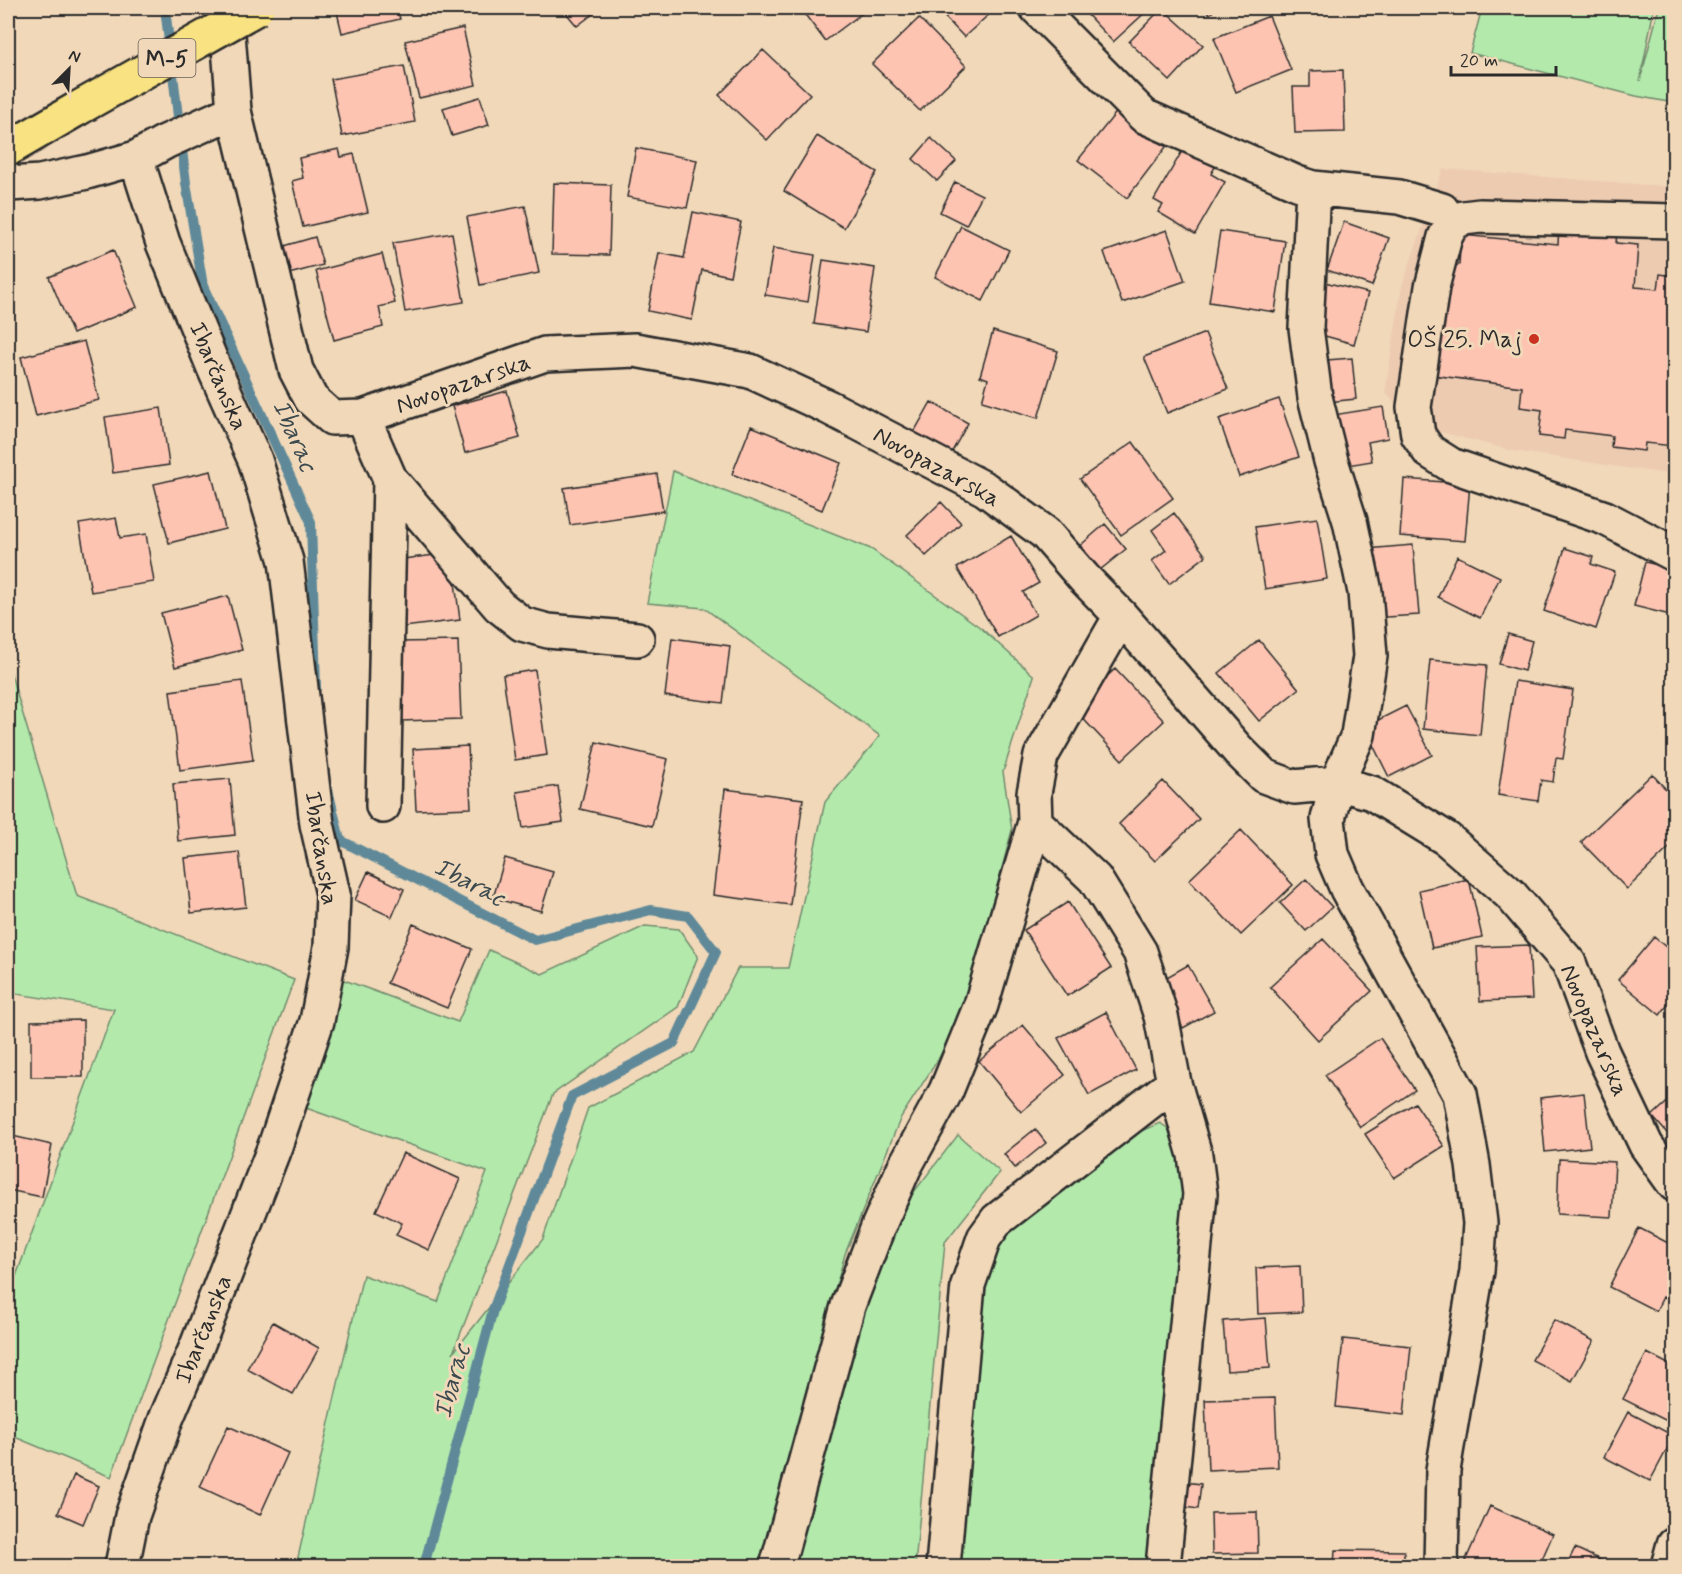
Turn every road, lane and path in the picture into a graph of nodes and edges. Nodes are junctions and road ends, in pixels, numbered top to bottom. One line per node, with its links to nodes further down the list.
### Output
1 (226, 8): 4 (street, Novopazarska)
2 (257, 8): 5 (main road, M-5, bridge)
3 (1037, 8): 8 (street)
4 (220, 117): 6 (street); 11 (street, Novopazarska)
5 (8, 149)
6 (136, 158): 7 (street); 22 (street, Ibarčanska)
7 (8, 183)
8 (1314, 188): 10 (street); 16 (street)
9 (1674, 220): 10 (street)
10 (1452, 224): 13 (street)
11 (363, 417): 12 (street); 14 (street, Novopazarska)
12 (390, 480): 15 (street); 17 (street)
13 (1674, 554)
14 (1121, 616): 16 (street, Novopazarska); 18 (street)
15 (637, 639)
16 (1337, 783): 20 (street, Novopazarska); 26 (street)
17 (383, 806)
18 (1035, 822): 19 (street); 23 (street)
19 (1174, 1083): 24 (street); 25 (street)
20 (1674, 1184)
21 (1674, 1544): 27 (street)
22 (122, 1566)
23 (777, 1566)
24 (943, 1566)
25 (1163, 1566)
26 (1442, 1566)
27 (1668, 1566)

